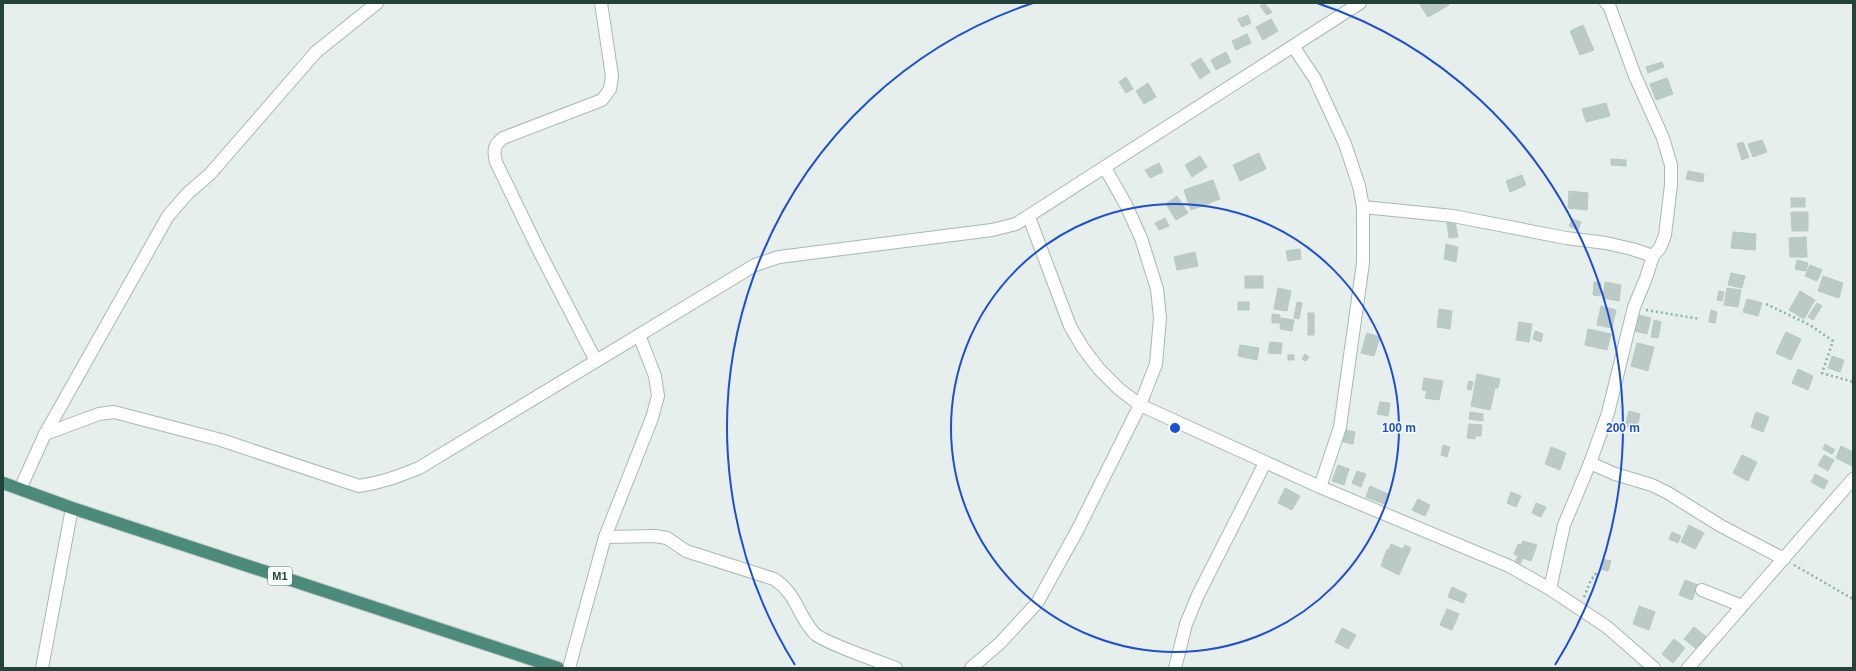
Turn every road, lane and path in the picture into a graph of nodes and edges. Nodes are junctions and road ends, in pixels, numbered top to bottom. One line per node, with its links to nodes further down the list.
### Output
1 (377, 3): 18 (street)
2 (601, 3): 15 (street)
3 (1360, 3): 5 (street)
4 (1608, 4): 10 (street)
5 (1347, 7): 6 (street)
6 (1293, 46): 7 (street); 8 (street)
7 (1105, 168): 9 (street); 17 (street)
8 (1362, 207): 10 (street); 23 (street)
9 (1029, 217): 14 (street); 17 (street)
10 (1653, 256): 12 (street)
11 (1766, 304): 16 (path)
12 (1634, 308): 13 (path); 20 (street)
13 (1700, 319)
14 (639, 335): 15 (street); 26 (street)
15 (596, 361): 18 (street)
16 (1853, 382)
17 (1140, 405): 19 (street); 38 (street)
18 (45, 434): 24 (street)
19 (1266, 463): 23 (street); 39 (street)
20 (1590, 463): 27 (street); 29 (street)
21 (1853, 479): 27 (street)
22 (3, 483): 24 (highway, M1)
23 (1320, 487): 29 (street)
24 (20, 489): 25 (highway, M1)
25 (72, 508): 34 (street); 35 (highway, M1)
26 (605, 537): 36 (street); 37 (street)
27 (1784, 558): 31 (path); 32 (street)
28 (1597, 572): 33 (path)
29 (1550, 588): 33 (street)
30 (1702, 590): 32 (street)
31 (1853, 599)
32 (1742, 606): 41 (street)
33 (1579, 608): 40 (street)
34 (42, 668)
35 (558, 668)
36 (569, 668)
37 (896, 668)
38 (971, 668)
39 (1175, 668)
40 (1654, 668)
41 (1688, 668)

